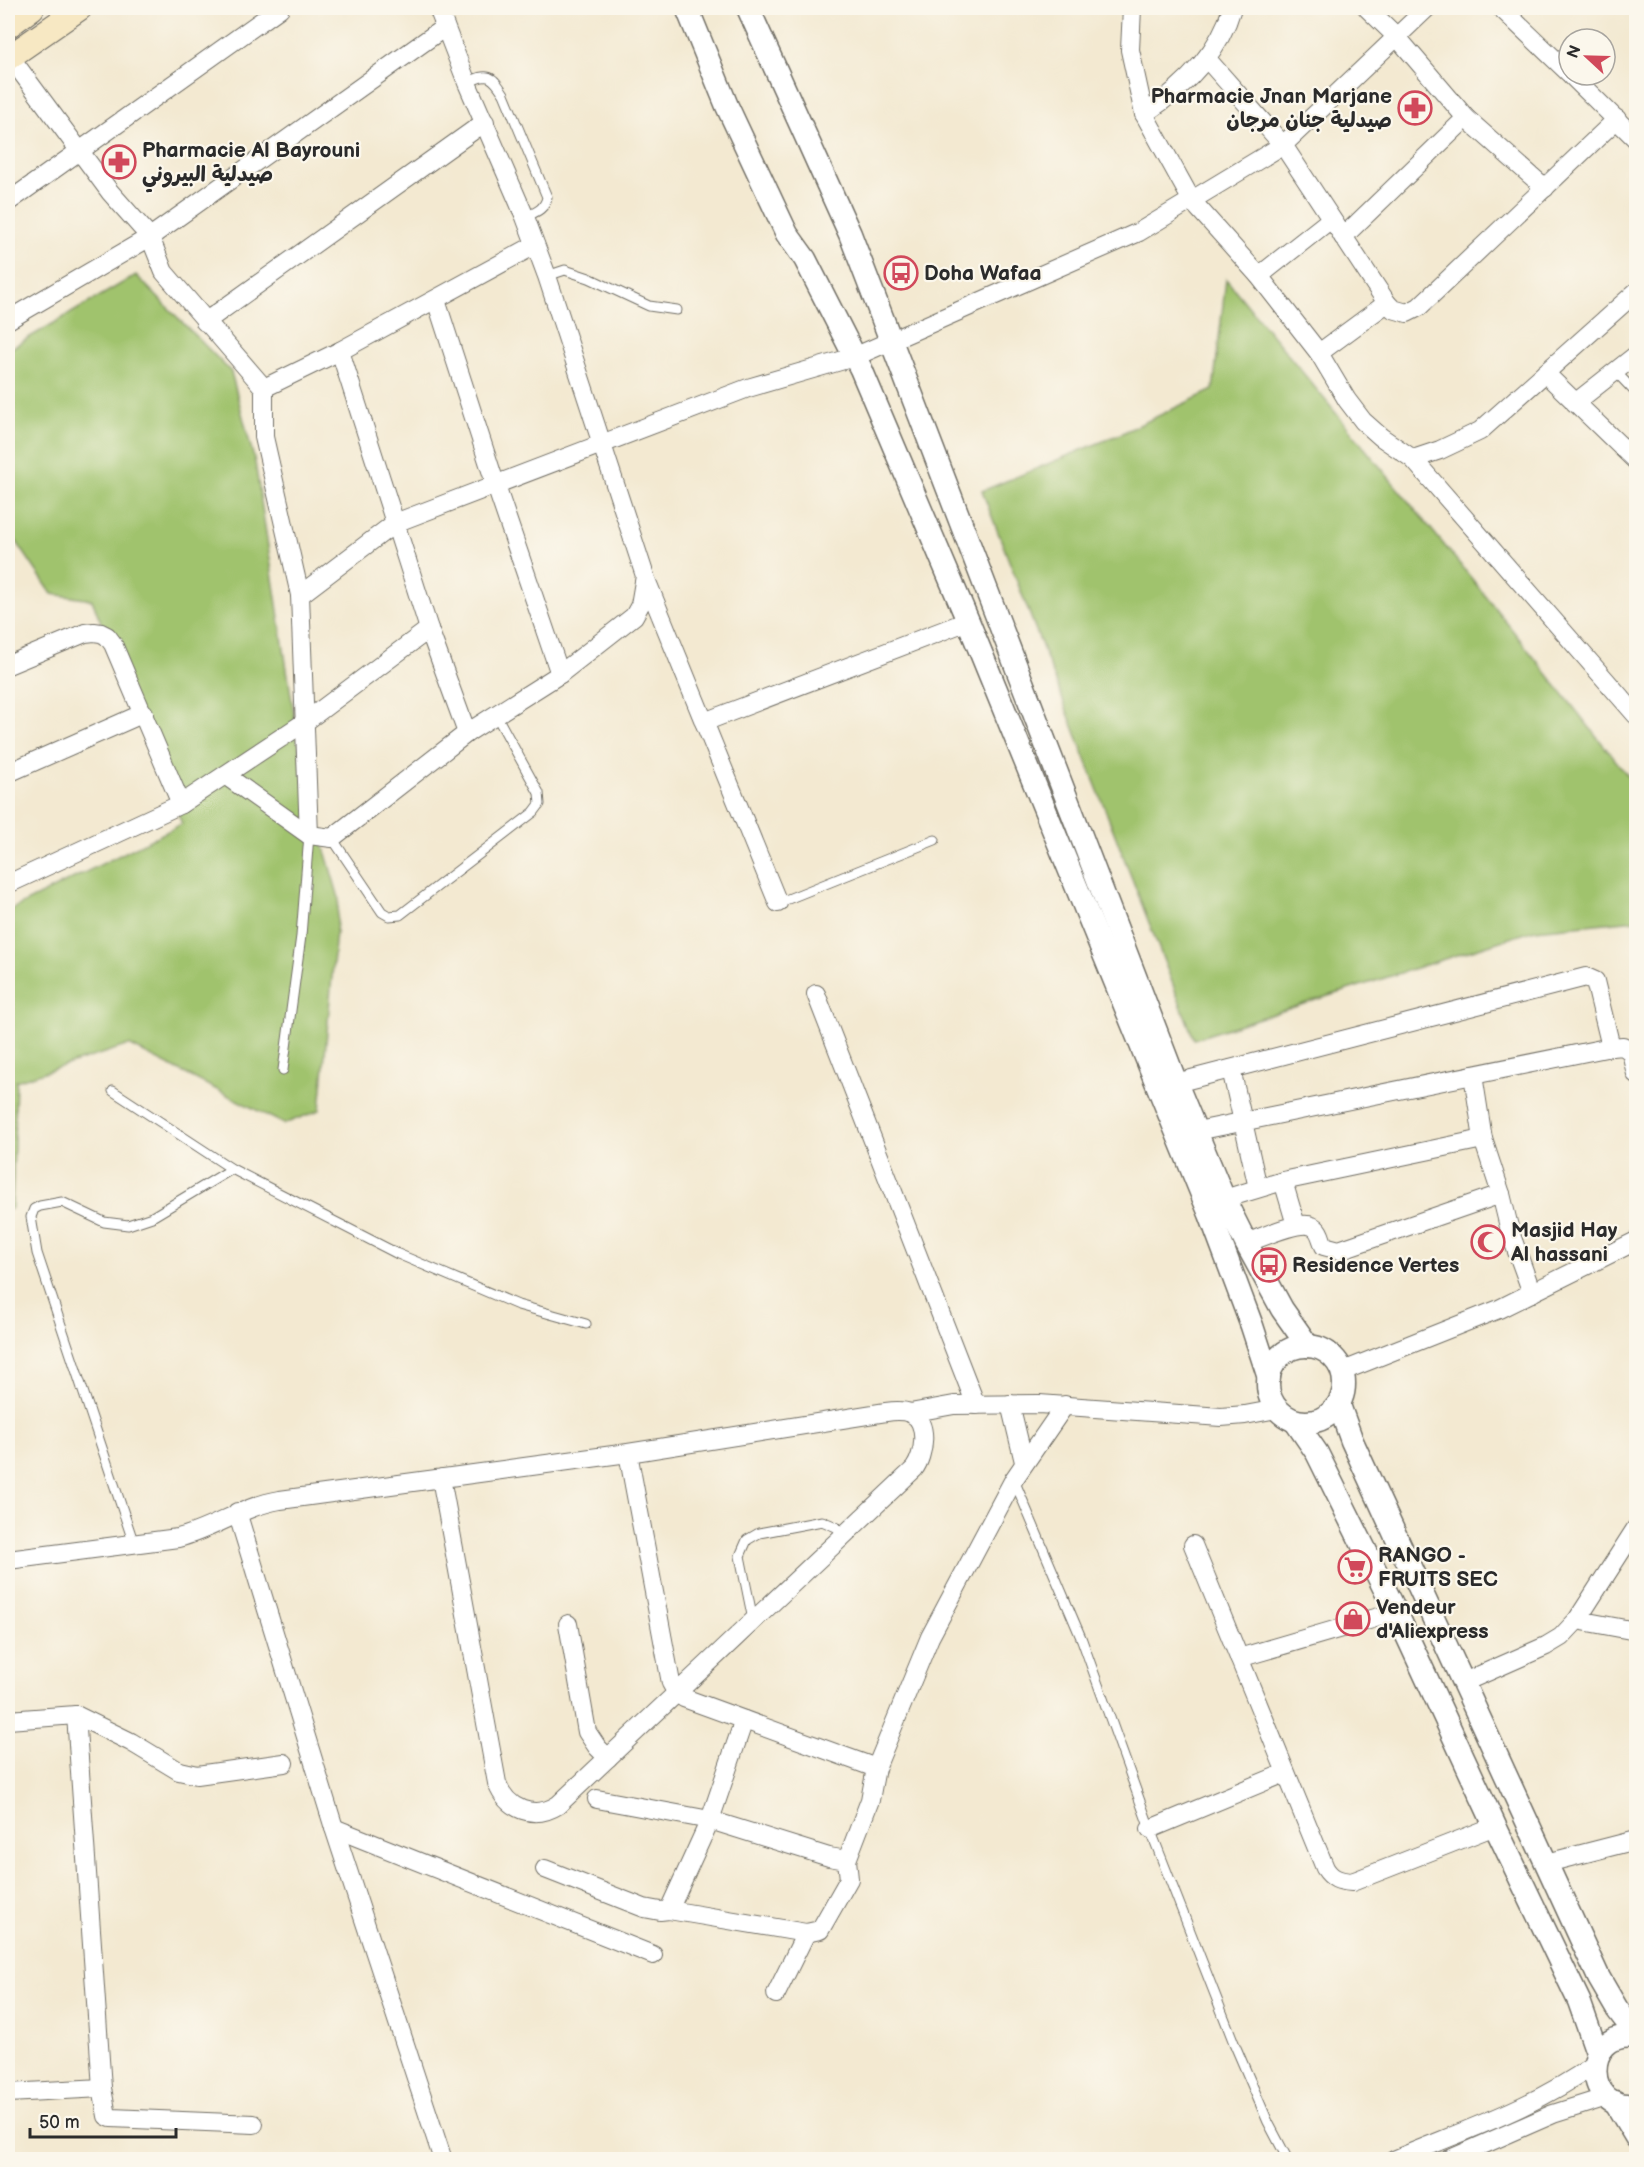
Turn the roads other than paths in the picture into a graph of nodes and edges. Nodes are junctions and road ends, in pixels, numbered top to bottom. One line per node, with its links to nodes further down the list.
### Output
1 (32, 8): 12 (main road)
2 (80, 8): 15 (main road)
3 (280, 8): 26 (street)
4 (438, 8): 13 (street)
5 (687, 8): 47 (street)
6 (748, 8): 43 (street)
7 (1132, 8): 20 (street)
8 (1232, 8): 16 (street)
9 (1367, 8): 14 (street)
10 (1427, 8): 14 (street)
11 (1501, 8): 17 (street)
12 (8, 26)
13 (446, 27): 18 (street); 32 (street)
14 (1397, 37): 21 (street); 25 (street)
15 (8, 57): 26 (street)
16 (1207, 59): 20 (street); 25 (street)
17 (1557, 62)
18 (467, 82): 23 (street); 30 (lane)
19 (1584, 87): 22 (street)
20 (1144, 114): 28 (street)
21 (1466, 118): 27 (street); 33 (street)
22 (1617, 119): 24 (street); 27 (street)
23 (485, 122): 30 (street); 42 (street)
24 (1636, 139)
25 (1283, 145): 28 (street); 31 (street)
26 (78, 152): 29 (street); 32 (street)
27 (1545, 188): 39 (street)
28 (1192, 201): 36 (street); 43 (street)
29 (8, 202)
30 (525, 217): 34 (street)
31 (1331, 219): 33 (street); 36 (street)
32 (150, 237): 41 (street); 42 (street)
33 (1343, 237): 39 (street)
34 (535, 245): 35 (street); 38 (street)
35 (547, 276): 40 (lane); 53 (street)
36 (1259, 276): 45 (street)
37 (1636, 292): 49 (street)
38 (436, 300): 44 (street); 56 (street)
39 (1387, 303): 45 (street)
40 (677, 310)
41 (8, 320)
42 (205, 322): 50 (street)
43 (890, 341): 47 (street); 84 (street)
44 (340, 351): 50 (street); 57 (street)
45 (1319, 353): 54 (street)
46 (1636, 355): 48 (street)
47 (854, 357): 53 (street); 60 (street)
48 (1616, 372): 51 (lane); 52 (street)
49 (1545, 373): 52 (street); 54 (street)
50 (264, 388): 59 (street)
51 (1636, 393)
52 (1575, 404): 55 (street)
53 (603, 443): 56 (street); 58 (street)
54 (1413, 459): 66 (street)
55 (1636, 461)
56 (496, 486): 57 (street); 63 (street)
57 (395, 523): 59 (street); 61 (street)
58 (645, 576): 63 (street); 68 (street)
59 (300, 595): 67 (street)
60 (968, 621): 68 (street); 101 (street)
61 (429, 629): 67 (street); 69 (street)
62 (8, 665): 64 (street)
63 (560, 674): 65 (street)
64 (144, 713): 70 (street); 72 (street)
65 (496, 715): 69 (street); 74 (lane)
66 (1636, 715)
67 (305, 722): 71 (street); 73 (street)
68 (704, 722): 77 (street)
69 (467, 733): 74 (street)
70 (8, 773)
71 (225, 775): 72 (street); 73 (street)
72 (181, 804): 76 (street)
73 (309, 835): 74 (street); 81 (lane)
74 (332, 838)
75 (935, 840): 77 (lane)
76 (8, 884)
77 (778, 903)
78 (816, 994): 103 (street)
79 (1611, 1047): 80 (street); 82 (street); 83 (street)
80 (1231, 1068): 84 (street); 86 (street)
81 (283, 1070)
82 (1636, 1074)
83 (1473, 1075): 86 (street); 88 (street)
84 (1176, 1083): 87 (street)
85 (113, 1091): 89 (lane)
86 (1242, 1122): 87 (street); 91 (street)
87 (1197, 1131): 93 (street)
88 (1483, 1138): 90 (street); 92 (street)
89 (232, 1169): 98 (lane); 115 (lane)
90 (1283, 1181): 91 (street); 94 (street)
91 (1258, 1188): 93 (street)
92 (1502, 1194): 94 (street); 97 (street)
93 (1224, 1199): 96 (street)
94 (1296, 1225): 96 (street)
95 (1636, 1241): 97 (street)
96 (1246, 1243): 99 (street)
97 (1532, 1293): 100 (street)
98 (586, 1324)
99 (1308, 1346): 100 (street); 101 (street)
100 (1343, 1371): 105 (street)
101 (1269, 1378): 107 (street)
102 (1010, 1404): 103 (street); 104 (street); 109 (street)
103 (976, 1405): 106 (street)
104 (1065, 1405): 107 (street); 109 (street)
105 (1339, 1405): 107 (street); 124 (street)
106 (910, 1413): 108 (street); 114 (street)
107 (1286, 1415): 118 (street)
108 (628, 1453): 110 (street); 125 (street)
109 (1024, 1462): 111 (street)
110 (441, 1478): 112 (street); 129 (street)
111 (1014, 1479): 131 (street); 137 (lane)
112 (237, 1512): 115 (street); 136 (street)
113 (1636, 1528): 119 (street)
114 (844, 1536): 120 (street); 120 (lane)
115 (134, 1544): 117 (street)
116 (1193, 1545): 123 (street)
117 (8, 1560)
118 (1396, 1612): 123 (street); 135 (street)
119 (1577, 1620): 122 (street); 124 (street)
120 (754, 1621): 125 (street)
121 (568, 1624): 129 (street)
122 (1636, 1631)
123 (1239, 1658): 132 (street)
124 (1462, 1683): 140 (street)
125 (676, 1692): 128 (street); 129 (street)
126 (75, 1715): 127 (street); 130 (street); 148 (street)
127 (8, 1720)
128 (744, 1720): 131 (street); 134 (street)
129 (608, 1758)
130 (284, 1763)
131 (876, 1768): 139 (street)
132 (1285, 1773): 135 (street); 137 (street)
133 (597, 1799): 134 (street)
134 (710, 1820): 139 (street); 142 (street)
135 (1495, 1826): 147 (street)
136 (334, 1828): 144 (street); 153 (street)
137 (1150, 1829): 154 (lane)
138 (1636, 1840): 140 (street)
139 (847, 1860): 143 (street)
140 (1547, 1863): 146 (street)
141 (545, 1869): 142 (street)
142 (669, 1910): 143 (street)
143 (806, 1933): 145 (street)
144 (652, 1955)
145 (776, 1994)
146 (1636, 2035): 147 (street)
147 (1597, 2060): 150 (street); 155 (street)
148 (102, 2088): 149 (street); 151 (street)
149 (8, 2093)
150 (1619, 2101): 152 (street); 156 (street)
151 (254, 2124)
152 (1636, 2137)
153 (443, 2160)
154 (1288, 2160)
155 (1394, 2160)
156 (1448, 2160)

